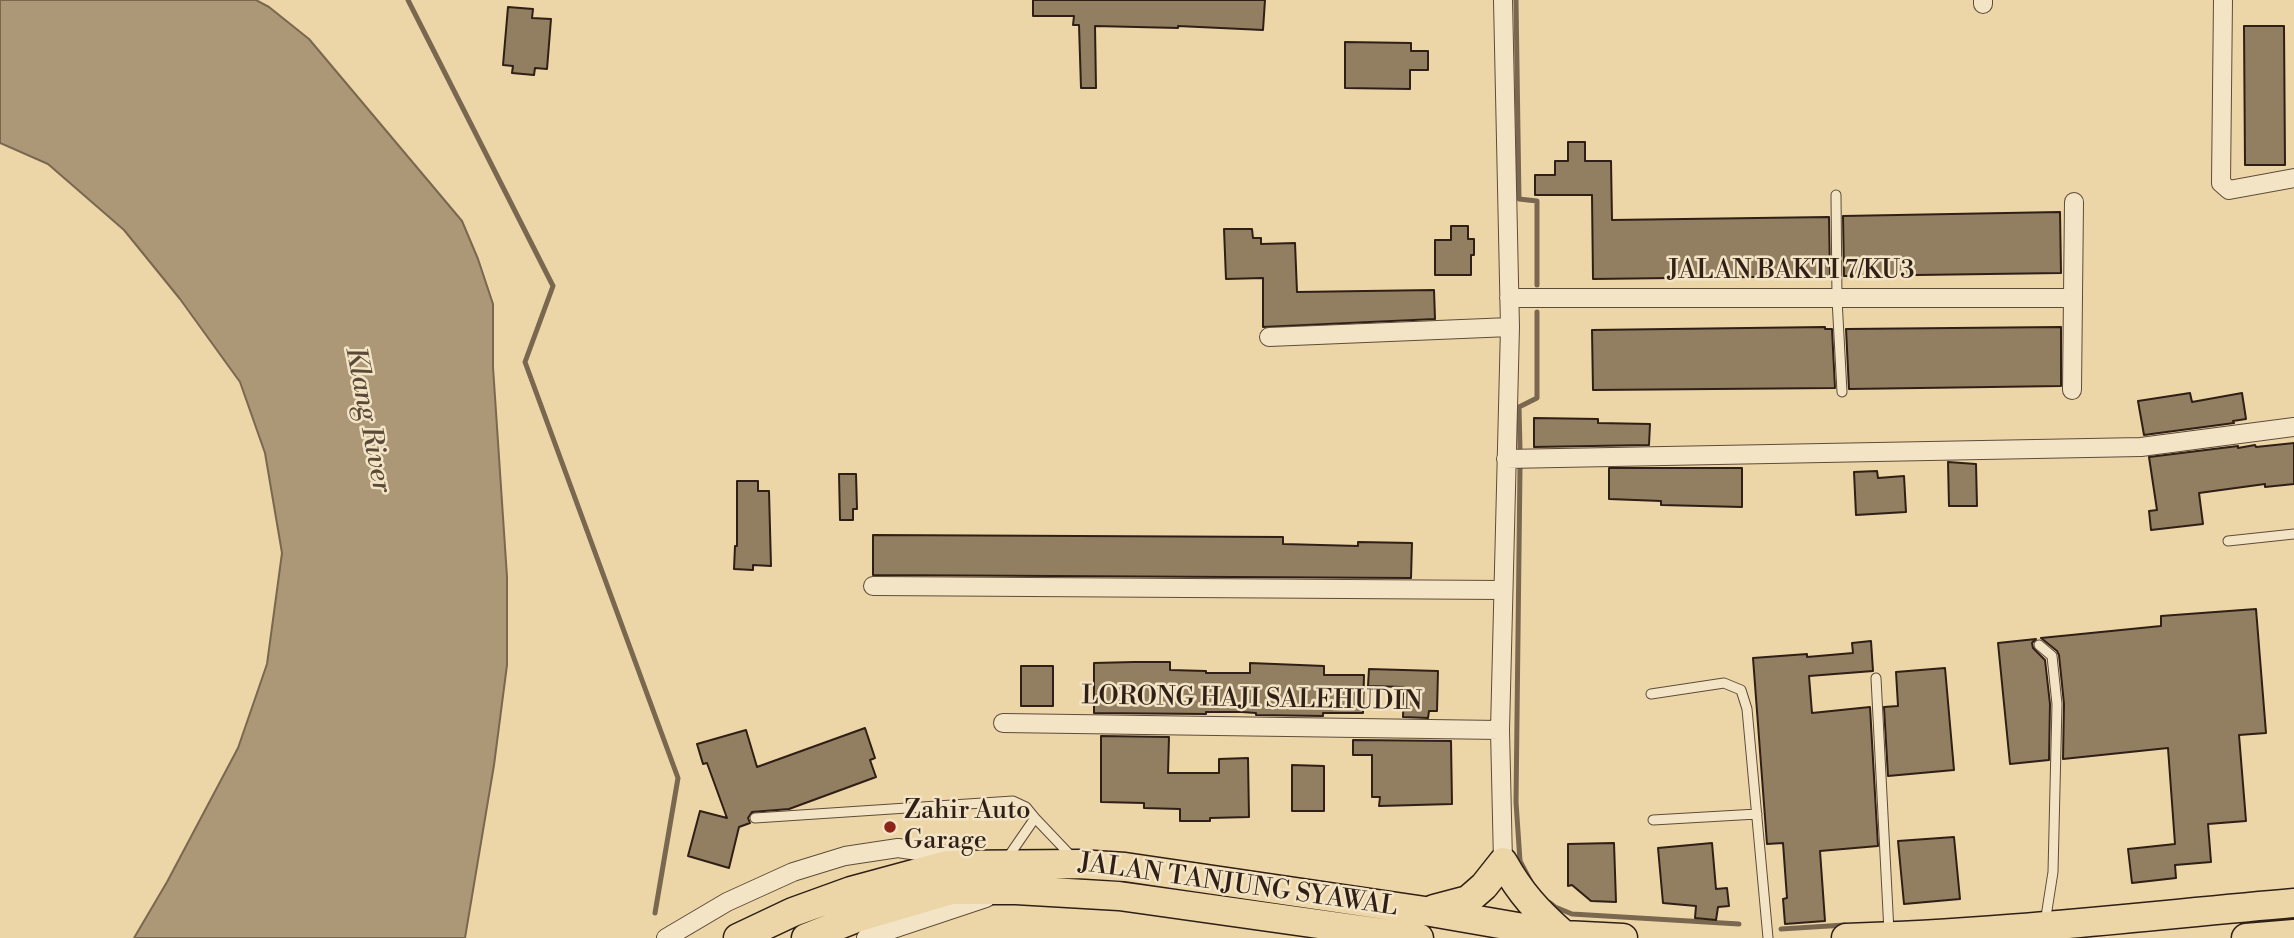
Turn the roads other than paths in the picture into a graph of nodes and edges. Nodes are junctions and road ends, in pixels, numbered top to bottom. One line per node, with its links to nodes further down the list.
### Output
1 (1503, 0): 6 (street)
2 (2223, 0): 3 (street)
3 (2294, 178)
4 (1836, 195): 8 (lane)
5 (2074, 202): 7 (street)
6 (1509, 298): 8 (street, JALAN BAKTI 7/KU3); 9 (street)
7 (2073, 298): 8 (street, JALAN BAKTI 7/KU3); 11 (street)
8 (1837, 299): 12 (lane)
9 (1510, 327): 10 (street); 14 (street)
10 (1269, 337)
11 (2072, 390)
12 (1842, 392)
13 (2294, 427): 14 (street)
14 (1506, 459): 18 (street)
15 (2294, 534): 16 (lane)
16 (2228, 541)
17 (873, 586): 18 (street)
18 (1503, 590): 23 (street)
19 (2039, 645): 34 (lane)
20 (1876, 678): 38 (lane)
21 (1651, 694): 24 (lane)
22 (1003, 723): 23 (street, LORONG HAJI SALEHUDIN)
23 (1500, 730): 28 (street)
24 (1756, 814): 27 (lane); 44 (lane)
25 (755, 818): 26 (lane)
26 (1035, 818): 29 (lane); 30 (lane)
27 (1653, 820)
28 (1503, 862): 35 (main road); 37 (main road)
29 (1003, 864): 30 (main road, JALAN TANJUNG SYAWAL); 32 (main road, JALAN TANJUNG SYAWAL); 39 (street)
30 (1078, 864): 35 (main road, JALAN TANJUNG SYAWAL)
31 (1016, 890): 32 (main road, JALAN TANJUNG SYAWAL); 35 (main road, JALAN TANJUNG SYAWAL); 42 (street)
32 (891, 894): 40 (main road, JALAN TANJUNG SYAWAL); 41 (main road, JALAN TANJUNG SYAWAL)
33 (2294, 903): 34 (main road)
34 (2045, 925): 38 (main road)
35 (1416, 931): 37 (main road, JALAN TANJUNG SYAWAL)
36 (2294, 934): 46 (main road)
37 (1564, 935): 43 (main road, JALAN TANJUNG SYAWAL)
38 (1889, 937): 45 (main road)
39 (666, 938)
40 (738, 938)
41 (806, 938)
42 (866, 938)
43 (1623, 938)
44 (1768, 938)
45 (1846, 938)
46 (2246, 938)

